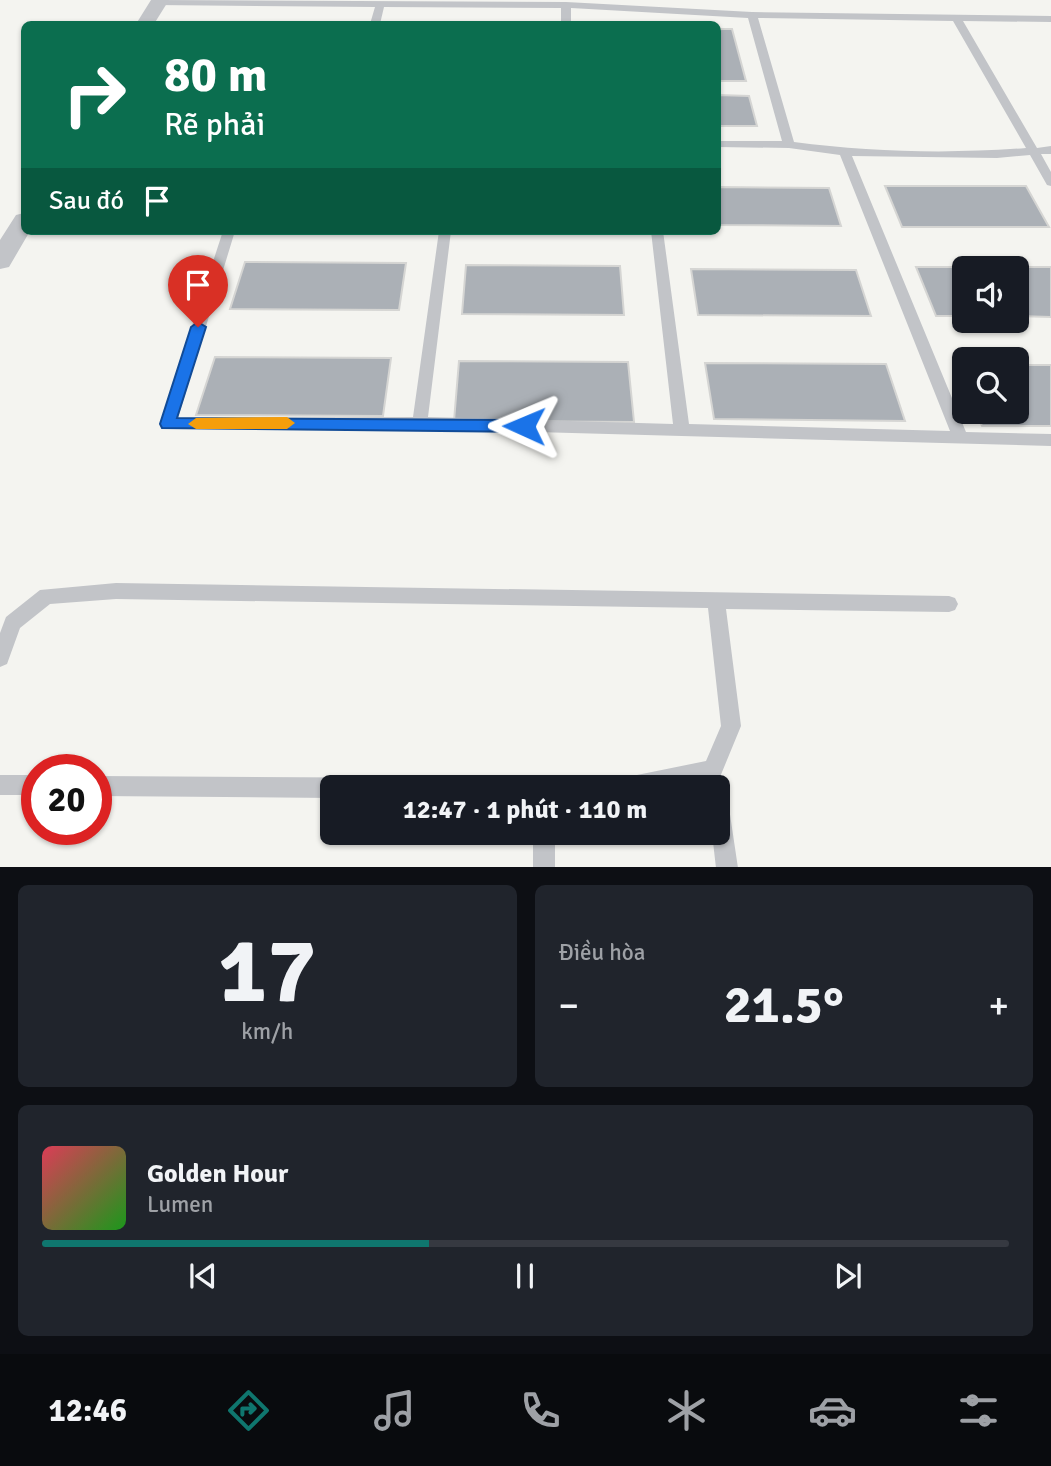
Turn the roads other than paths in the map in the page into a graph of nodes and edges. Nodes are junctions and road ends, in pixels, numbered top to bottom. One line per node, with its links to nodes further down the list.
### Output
1 (159, 1): 2 (lane); 7 (street)
2 (380, 5): 3 (lane); 8 (lane)
3 (566, 5): 4 (lane); 9 (lane)
4 (752, 15): 5 (lane); 11 (lane)
5 (957, 19): 6 (lane); 13 (lane)
6 (1051, 19)
7 (147, 21)
8 (376, 21)
9 (566, 21)
10 (721, 144): 11 (lane)
11 (789, 145): 14 (lane)
12 (1051, 150): 13 (lane)
13 (1032, 151): 14 (lane); 15 (lane)
14 (845, 152): 23 (lane)
15 (1051, 182)
16 (21, 225): 20 (street)
17 (228, 235): 21 (lane)
18 (444, 235): 21 (lane)
19 (658, 235): 22 (lane)
20 (0, 261)
21 (420, 423): 22 (lane)
22 (682, 430): 23 (lane)
23 (961, 438): 24 (lane)
24 (1051, 440)
25 (716, 600): 26 (lane); 27 (lane); 28 (lane)
26 (949, 604)
27 (0, 657)
28 (715, 775)
29 (0, 785): 30 (lane)
30 (21, 785)
31 (112, 786): 32 (lane)
32 (320, 787)
33 (544, 845): 35 (lane)
34 (724, 845): 36 (lane)
35 (544, 867)
36 (727, 867)

